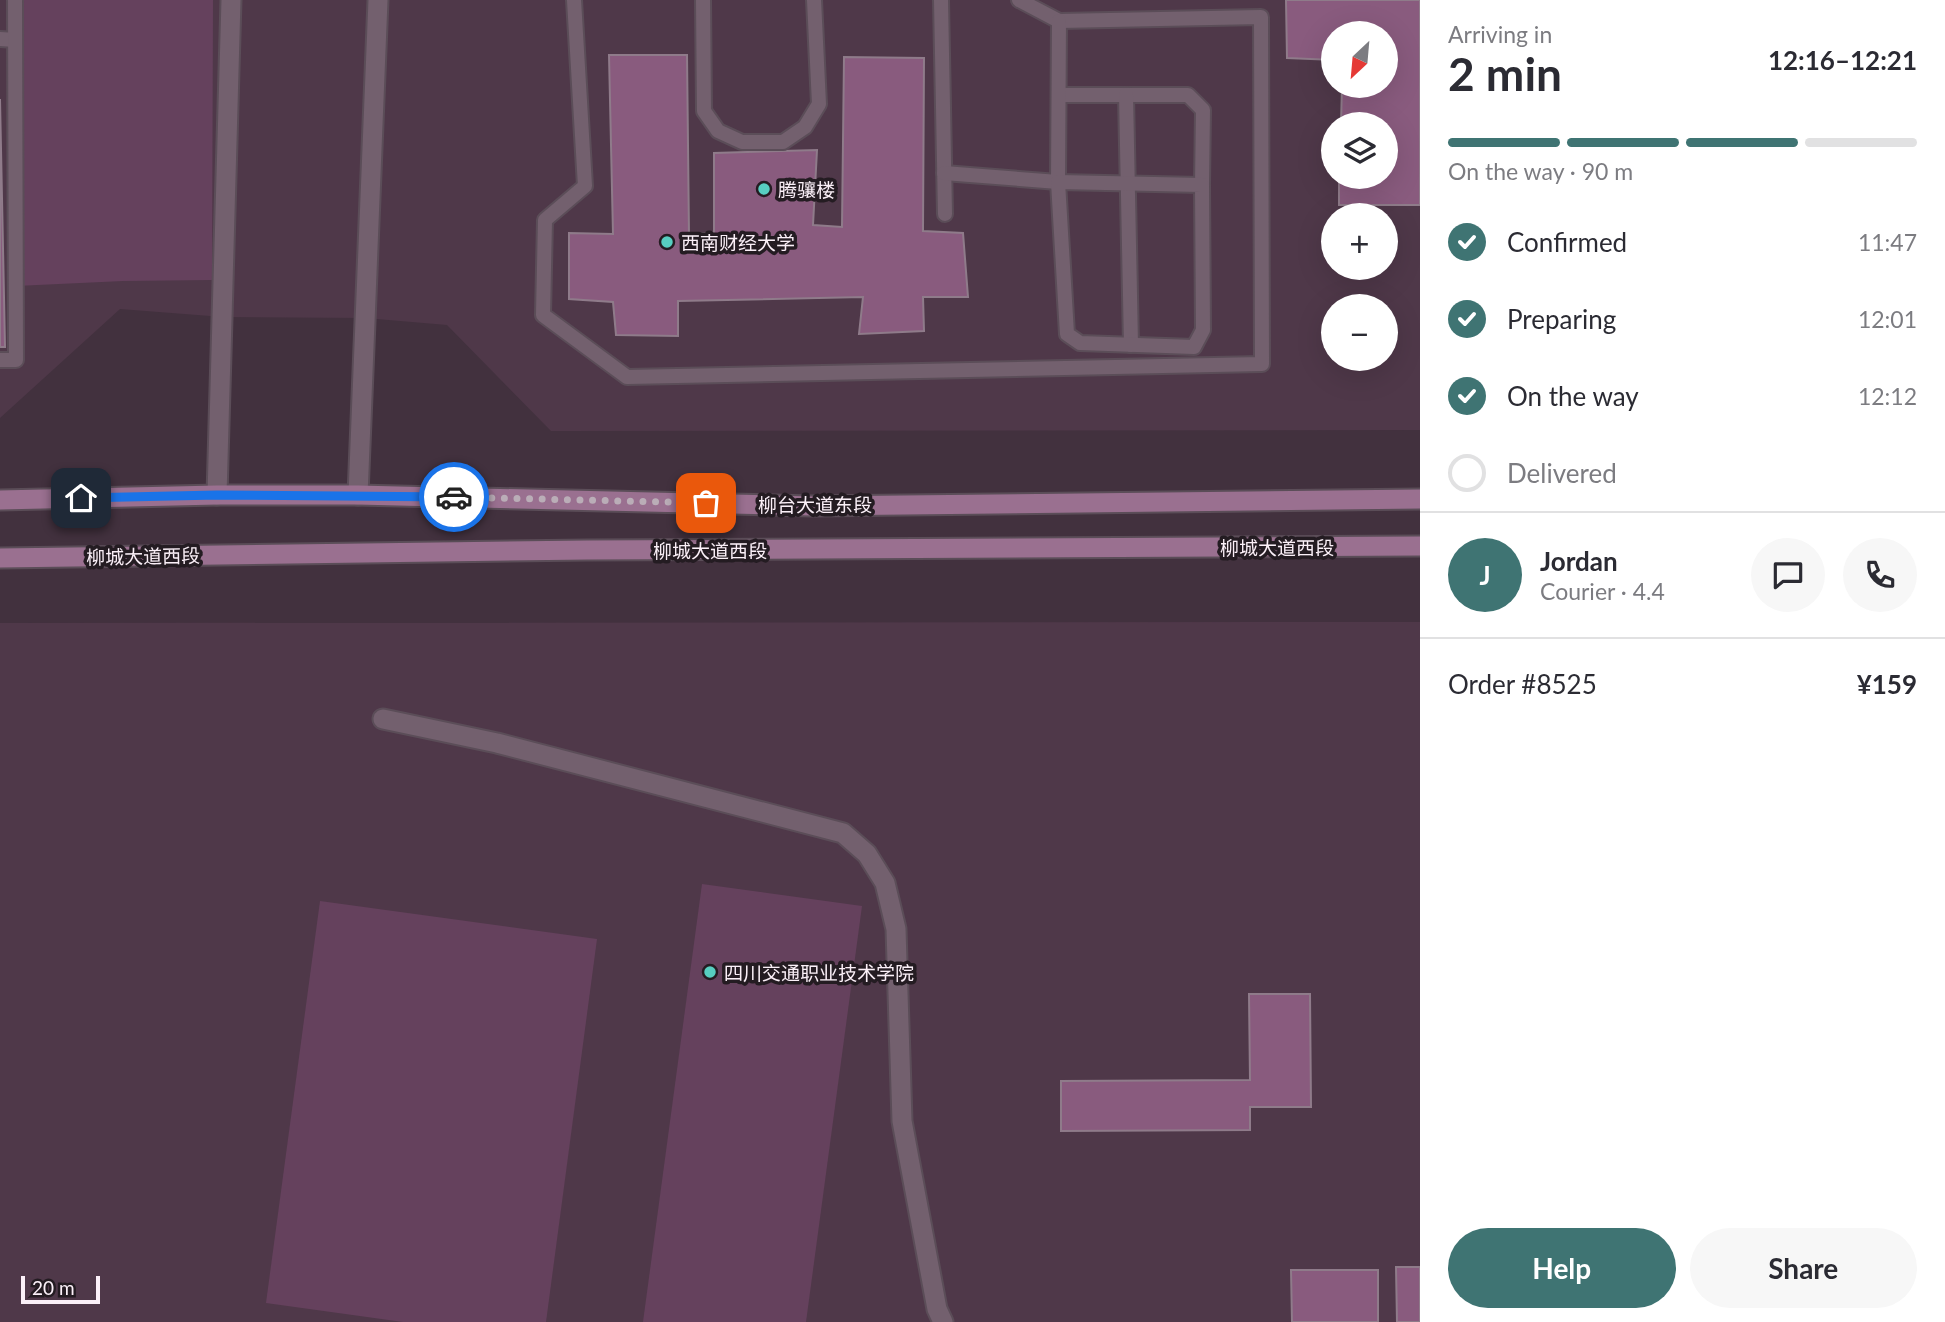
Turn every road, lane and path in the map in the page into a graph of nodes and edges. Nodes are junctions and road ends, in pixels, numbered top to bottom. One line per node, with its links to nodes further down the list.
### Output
1 (15, 0): 11 (lane)
2 (231, 0): 21 (street)
3 (378, 0): 22 (street)
4 (574, 0): 9 (lane)
5 (703, 0): 6 (lane)
6 (814, 0)
7 (941, 0): 14 (lane)
8 (1019, 0): 9 (lane)
9 (1059, 21): 12 (lane)
10 (0, 39): 11 (lane)
11 (15, 40): 20 (lane)
12 (1059, 95): 13 (lane); 15 (lane)
13 (1126, 95): 16 (lane); 17 (lane)
14 (944, 173): 15 (lane); 18 (lane)
15 (1058, 181): 16 (lane); 19 (lane)
16 (1129, 182): 17 (lane); 19 (lane)
17 (1202, 185): 19 (lane)
18 (945, 214)
19 (1131, 345)
20 (0, 360)
21 (217, 495): 22 (main road, 柳台大道东段); 24 (main road, 柳台大道东段)
22 (358, 495): 23 (main road, 柳台大道东段)
23 (1420, 499)
24 (0, 500)
25 (1420, 546): 26 (main road, 柳城大道西段)
26 (0, 558)
27 (383, 719): 28 (street)
28 (943, 1322)

